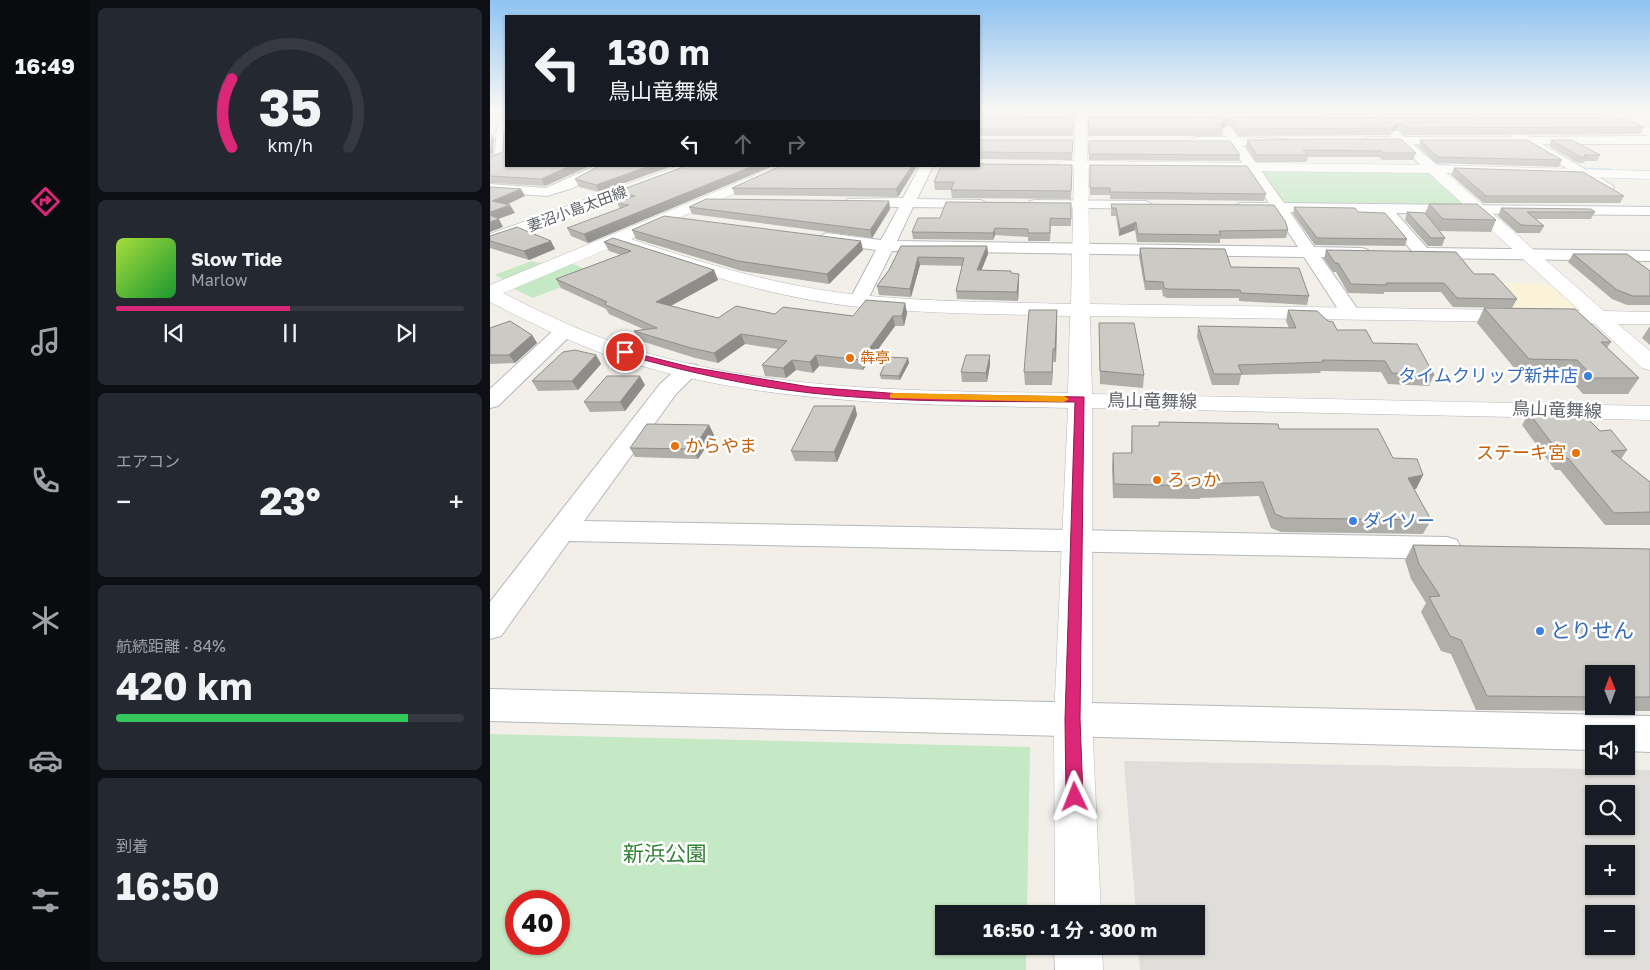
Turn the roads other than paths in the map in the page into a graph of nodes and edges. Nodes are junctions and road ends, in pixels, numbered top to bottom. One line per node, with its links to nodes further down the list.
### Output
1 (1081, 154): 6 (street)
2 (1244, 154): 7 (street)
3 (1418, 154): 12 (street)
4 (1551, 154): 13 (street)
5 (1053, 164): 6 (street)
6 (1081, 164): 7 (street); 22 (street)
7 (1252, 166): 12 (street); 25 (street)
8 (604, 167): 15 (street)
9 (688, 167): 33 (street, 妻沼小島太田線)
10 (788, 167): 16 (street)
11 (926, 167): 19 (street)
12 (1433, 169): 13 (street); 27 (street)
13 (1580, 172): 14 (street); 28 (street)
14 (1650, 175)
15 (490, 188)
16 (709, 201): 17 (street); 29 (street)
17 (749, 201)
18 (838, 202): 19 (street)
19 (908, 203): 20 (street); 34 (street)
20 (994, 204)
21 (1023, 204): 22 (street)
22 (1081, 205): 23 (street); 35 (street)
23 (1157, 206)
24 (1224, 206): 25 (street)
25 (1279, 207): 26 (street); 36 (street)
26 (1384, 208): 27 (street); 39 (street)
27 (1479, 209): 28 (street); 40 (street)
28 (1649, 212)
29 (667, 218): 30 (street); 32 (street)
30 (696, 221)
31 (810, 236): 34 (street)
32 (616, 239): 42 (street); 43 (street)
33 (490, 240)
34 (886, 246): 35 (street); 43 (street)
35 (1081, 249): 36 (street); 44 (street)
36 (1310, 253): 37 (street); 45 (street)
37 (1376, 253)
38 (1404, 253): 39 (street)
39 (1422, 253): 40 (street)
40 (1530, 255): 41 (street); 46 (street)
41 (1650, 256)
42 (490, 293): 48 (street, 鳥山竜舞線)
43 (858, 301): 44 (street)
44 (1080, 310): 45 (street); 51 (street)
45 (1352, 314): 46 (street)
46 (1599, 317): 47 (street); 49 (street)
47 (1650, 318)
48 (564, 331): 50 (street, 鳥山竜舞線); 52 (street)
49 (1650, 363)
50 (689, 370): 51 (street, 鳥山竜舞線); 54 (street)
51 (1080, 399): 53 (street, 鳥山竜舞線); 55 (street)
52 (490, 401)
53 (1650, 413)
54 (563, 531): 55 (street); 57 (street)
55 (1076, 542): 56 (street); 59 (street)
56 (1473, 548)
57 (490, 626)
58 (490, 705): 59 (street)
59 (1072, 719): 60 (street); 61 (street)
60 (1650, 734)
61 (1078, 905)
62 (1078, 955): 63 (street)
63 (1079, 970)

